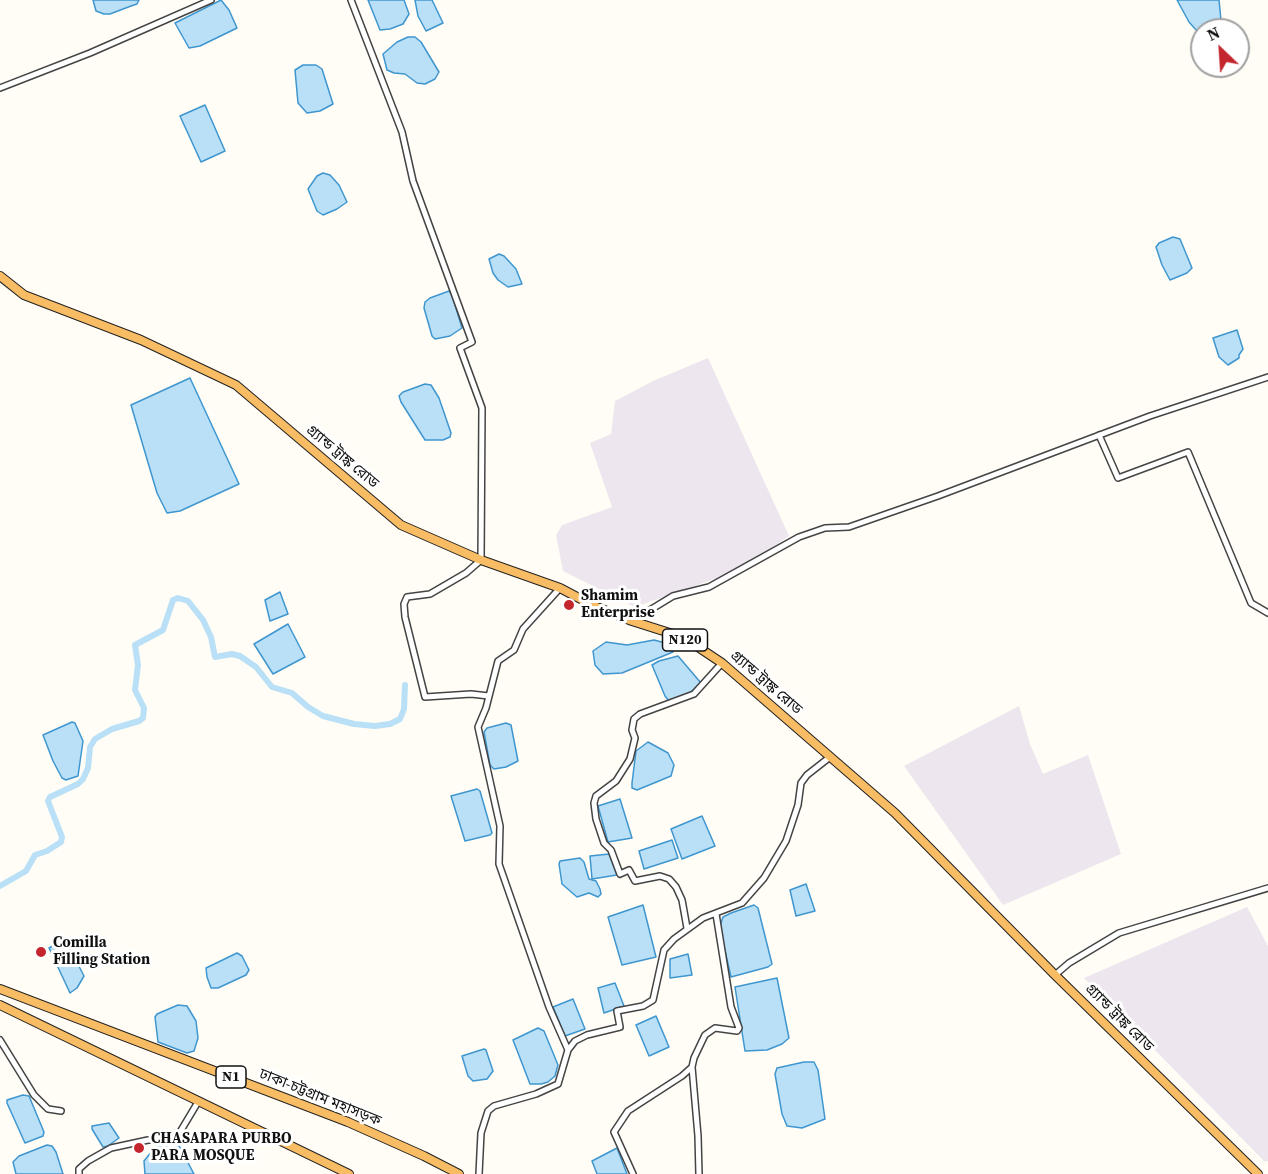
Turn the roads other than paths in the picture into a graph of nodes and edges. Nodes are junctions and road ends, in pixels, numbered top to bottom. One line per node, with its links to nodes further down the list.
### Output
1 (211, 0): 3 (street)
2 (351, 0): 7 (street)
3 (0, 88)
4 (0, 276): 7 (highway, গ্র্যান্ড ট্রাঙ্ক রোড / N120)
5 (1268, 377): 6 (street)
6 (1099, 435): 9 (street); 10 (street)
7 (481, 560): 8 (highway, গ্র্যান্ড ট্রাঙ্ক রোড / N120); 12 (street)
8 (560, 588): 10 (highway, গ্র্যান্ড ট্রাঙ্ক রোড / N120); 12 (street)
9 (1268, 613)
10 (632, 621): 11 (highway, গ্র্যান্ড ট্রাঙ্ক রোড / N120)
11 (723, 663): 13 (highway, গ্র্যান্ড ট্রাঙ্ক রোড / N120); 16 (street)
12 (489, 696): 21 (street)
13 (830, 757): 15 (street); 17 (highway, গ্র্যান্ড ট্রাঙ্ক রোড / N120)
14 (1268, 888): 17 (street)
15 (716, 914): 16 (street); 22 (street)
16 (687, 928): 21 (street)
17 (1055, 975): 31 (highway, গ্র্যান্ড ট্রাঙ্ক রোড / N120)
18 (0, 989): 27 (highway, ঢাকা-চট্টগ্রাম মহাসড়ক / N1)
19 (0, 1005): 23 (highway, N1)
20 (0, 1040): 24 (street)
21 (568, 1050): 28 (street)
22 (692, 1067): 29 (street); 30 (street)
23 (198, 1102): 25 (street); 26 (highway, N1)
24 (61, 1111)
25 (79, 1174)
26 (349, 1174)
27 (459, 1174)
28 (479, 1174)
29 (633, 1174)
30 (699, 1174)
31 (1258, 1174)

